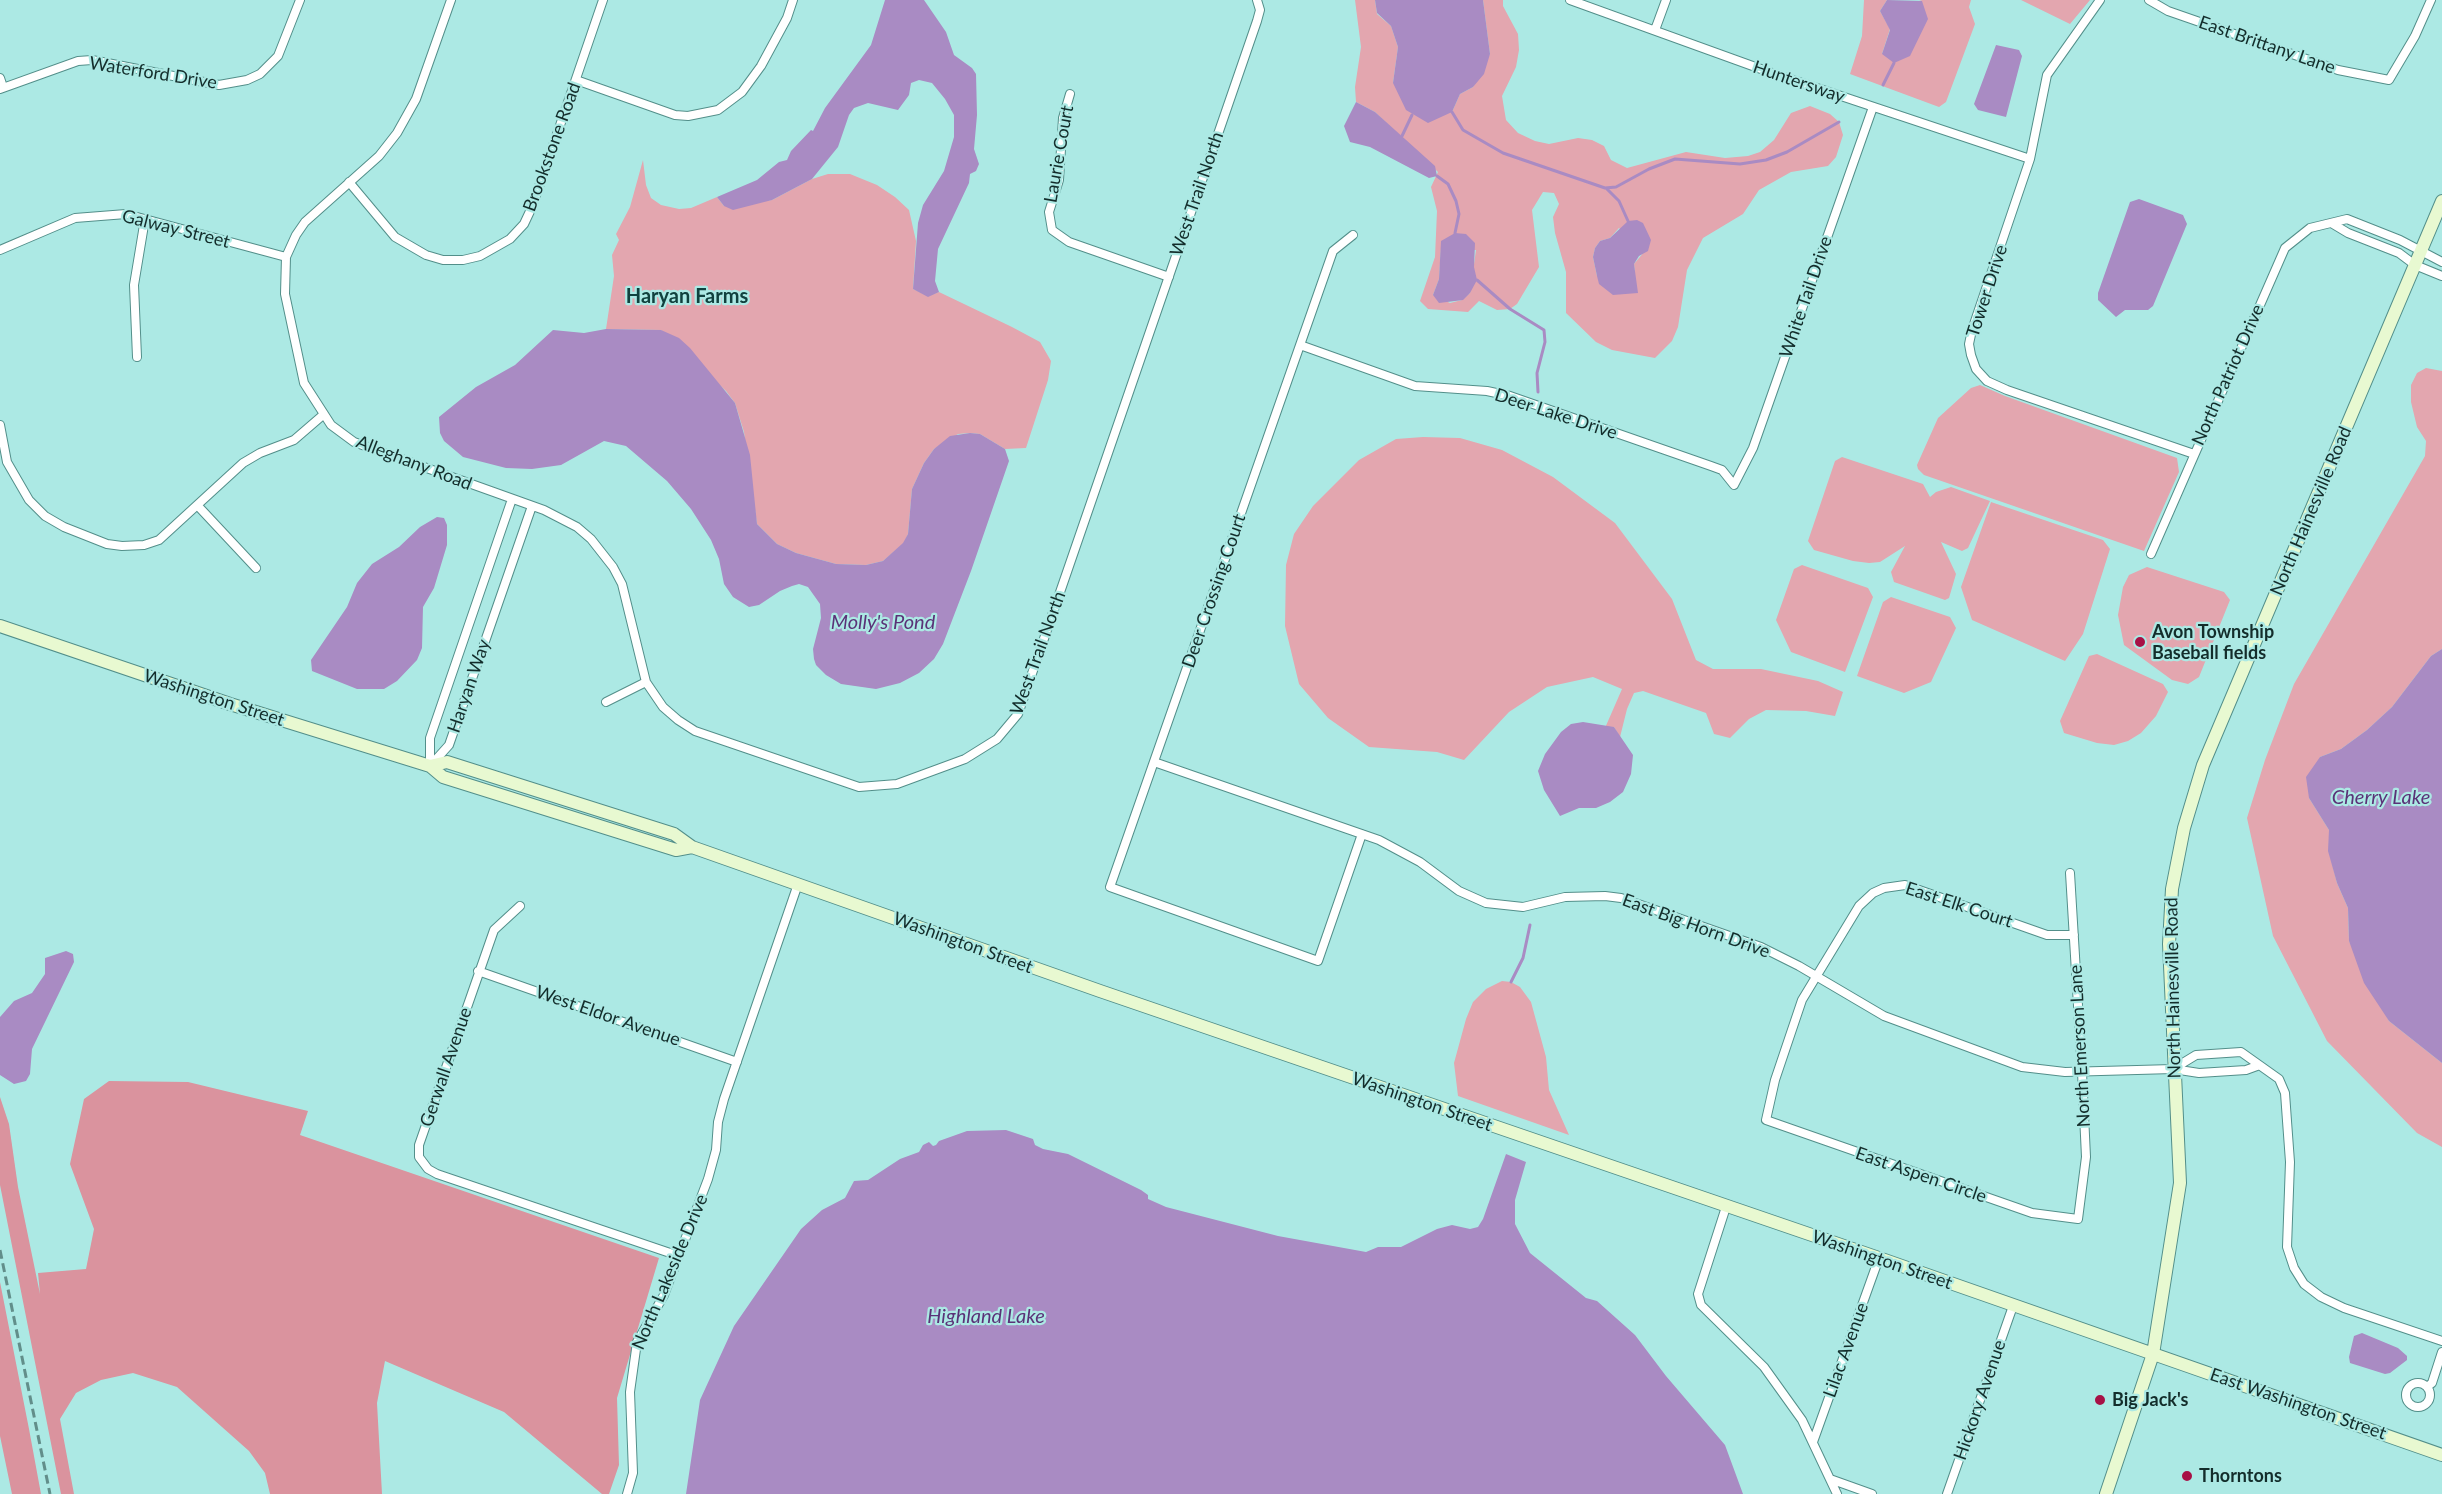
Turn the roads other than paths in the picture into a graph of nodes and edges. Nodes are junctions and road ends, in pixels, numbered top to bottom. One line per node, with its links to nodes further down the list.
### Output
1 (300, 0): 14 (street, Waterford Drive)
2 (451, 0): 18 (street, Alleghany Road)
3 (603, 0): 13 (street, Brookstone Road)
4 (793, 0): 13 (street)
5 (1257, 0): 29 (street, West Trail North)
6 (1570, 0): 11 (street, Huntersway)
7 (1666, 0): 11 (street)
8 (2100, 0): 17 (street, Tower Drive)
9 (2149, 0): 10 (street, East Brittany Lane)
10 (2431, 0)
11 (1655, 30): 16 (street, Huntersway)
12 (0, 78): 14 (street)
13 (576, 80): 18 (street, Brookstone Road)
14 (2, 88)
15 (1070, 94): 29 (street, Laurie Court)
16 (1873, 107): 17 (street, Huntersway); 36 (street, White Tail Drive)
17 (2030, 159): 34 (street, Tower Drive)
18 (349, 182): 25 (street, Alleghany Road)
19 (2442, 201): 24 (main road, North Hainesville Road)
20 (145, 219): 23 (street, Galway Street); 25 (street, Galway Street); 31 (street)
21 (2333, 224): 24 (street, North Patriot Drive); 27 (street); 34 (street, North Patriot Drive)
22 (1353, 235): 30 (street, Deer Crossing Court)
23 (0, 250)
24 (2420, 253): 26 (street, North Patriot Drive); 27 (main road, North Hainesville Road)
25 (286, 257): 32 (street, Alleghany Road)
26 (2442, 262)
27 (2415, 266): 28 (street); 57 (main road, North Hainesville Road)
28 (2442, 276)
29 (1169, 277): 44 (street, West Trail North)
30 (1300, 345): 36 (street, Deer Lake Drive); 46 (street, Deer Crossing Court)
31 (137, 357)
32 (323, 415): 37 (street, Alleghany Road); 39 (street)
33 (0, 425): 35 (street)
34 (2193, 454): 41 (street, North Patriot Drive)
35 (4, 463): 39 (street)
36 (1734, 485)
37 (512, 499): 38 (street, Alleghany Road); 47 (street, Haryan Way)
38 (522, 502): 40 (street, West Trail North)
39 (198, 506): 42 (street)
40 (532, 506): 44 (street, West Trail North); 47 (street, Haryan Way)
41 (2151, 554)
42 (256, 568)
43 (0, 626): 47 (main road, Washington Street)
44 (646, 682): 45 (street)
45 (606, 702)
46 (1154, 762): 48 (street, East Big Horn Drive); 48 (street, Deer Crossing Court)
47 (430, 766): 50 (main road, Washington Street)
48 (1362, 834): 54 (street, East Big Horn Drive)
49 (2070, 873): 52 (street, North Emerson Lane)
50 (798, 884): 55 (street, North Lakeside Drive); 60 (main road, Washington Street)
51 (519, 906): 53 (street, Gerwall Avenue)
52 (2074, 935): 54 (street, East Elk Court); 58 (street, North Emerson Lane)
53 (478, 971): 55 (street, West Eldor Avenue); 62 (street, Gerwall Avenue)
54 (1816, 976): 58 (street, East Big Horn Drive); 59 (street, East Elk Court)
55 (737, 1062): 62 (street, North Lakeside Drive)
56 (2258, 1066): 57 (street, East Big Horn Drive); 57 (street); 65 (street)
57 (2173, 1069): 58 (street, East Big Horn Drive); 67 (main road, North Hainesville Road)
58 (2082, 1072): 61 (street, North Emerson Lane)
59 (1766, 1120): 61 (street, East Aspen Circle)
60 (1726, 1208): 63 (main road, Washington Street); 69 (street)
61 (2078, 1219)
62 (679, 1256): 72 (street, North Lakeside Drive)
63 (1879, 1258): 64 (main road, Washington Street); 69 (street, Lilac Avenue)
64 (2013, 1306): 67 (main road, Washington Street); 75 (street, Hickory Avenue)
65 (2442, 1341)
66 (2442, 1352): 68 (street)
67 (2153, 1354): 70 (main road, East Washington Street); 76 (main road, North Hainesville Road)
68 (2427, 1387)
69 (1813, 1442): 71 (street)
70 (2442, 1455)
71 (1830, 1479): 73 (street); 74 (street)
72 (627, 1494)
73 (1837, 1494)
74 (1872, 1494)
75 (1947, 1494)
76 (2106, 1494)

